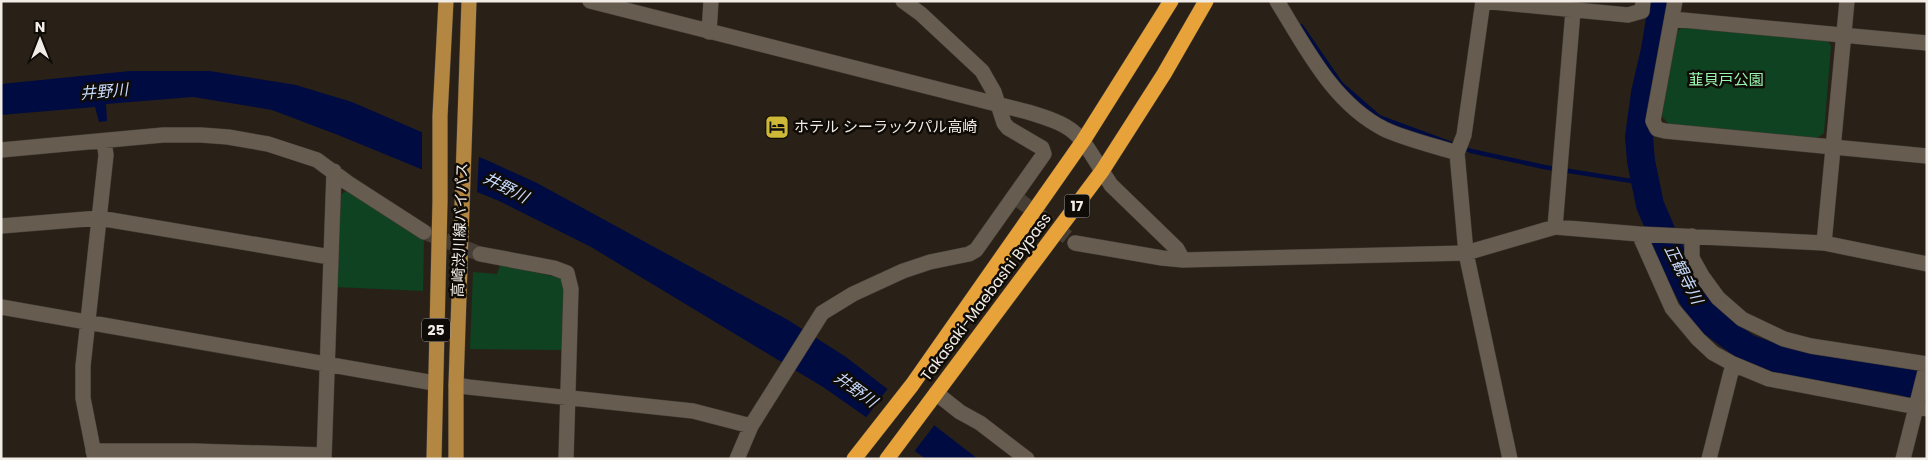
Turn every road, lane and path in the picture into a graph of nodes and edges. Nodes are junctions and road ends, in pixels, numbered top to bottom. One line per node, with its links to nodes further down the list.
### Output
1 (446, 1): 45 (main road, 高崎渋川線バイパス / 25)
2 (469, 1): 46 (main road, 高崎渋川線バイパス / 25)
3 (590, 1): 15 (street)
4 (711, 1): 15 (street)
5 (903, 1): 18 (street)
6 (1171, 1): 20 (highway, Takasaki-Maebashi Bypass / 17)
7 (1206, 1): 26 (highway, Takasaki-Maebashi Bypass / 17)
8 (1277, 1): 23 (street)
9 (1483, 1): 13 (street); 23 (street)
10 (1643, 1): 13 (street)
11 (1674, 1): 14 (street)
12 (1846, 1): 16 (street)
13 (1573, 11): 29 (street)
14 (1672, 19): 16 (street); 21 (street)
15 (709, 32): 18 (street)
16 (1843, 36): 17 (street); 21 (street)
17 (1927, 43)
18 (998, 104): 20 (street); 50 (street)
19 (104, 141): 22 (street); 25 (street); 27 (street)
20 (1083, 141): 26 (street); 58 (highway, Takasaki-Maebashi Bypass / 17)
21 (1832, 147): 24 (street); 34 (street)
22 (1, 150)
23 (1457, 153): 36 (street)
24 (1927, 156)
25 (334, 171): 30 (street); 37 (street)
26 (1102, 171): 38 (street); 47 (highway, Takasaki-Maebashi Bypass / 17)
27 (99, 218): 28 (street); 37 (street); 41 (street)
28 (1, 226)
29 (1555, 226): 31 (street); 36 (street)
30 (424, 232)
31 (1644, 234): 32 (street); 43 (street)
32 (1686, 236): 34 (street); 44 (street)
33 (1075, 243): 38 (street)
34 (1824, 243): 39 (street)
35 (480, 254): 48 (street)
36 (1466, 254): 38 (street); 60 (street)
37 (330, 257): 42 (street)
38 (1183, 260)
39 (1927, 264)
40 (1, 307): 41 (street)
41 (89, 322): 42 (street); 51 (street)
42 (328, 364): 45 (street); 53 (street)
43 (1733, 364): 49 (street); 61 (street)
44 (1926, 368): 49 (street)
45 (434, 383): 54 (main road, 高崎渋川線バイパス / 25)
46 (456, 385): 48 (street); 55 (main road, 高崎渋川線バイパス / 25)
47 (934, 396): 52 (highway, Takasaki-Maebashi Bypass / 17); 59 (street)
48 (568, 397): 50 (street); 56 (street)
49 (1920, 405): 62 (street)
50 (751, 426): 57 (street)
51 (94, 455): 53 (street)
52 (889, 456)
53 (324, 457)
54 (434, 459)
55 (456, 459)
56 (566, 459)
57 (737, 459)
58 (854, 459)
59 (1027, 459)
60 (1510, 459)
61 (1709, 459)
62 (1903, 459)

